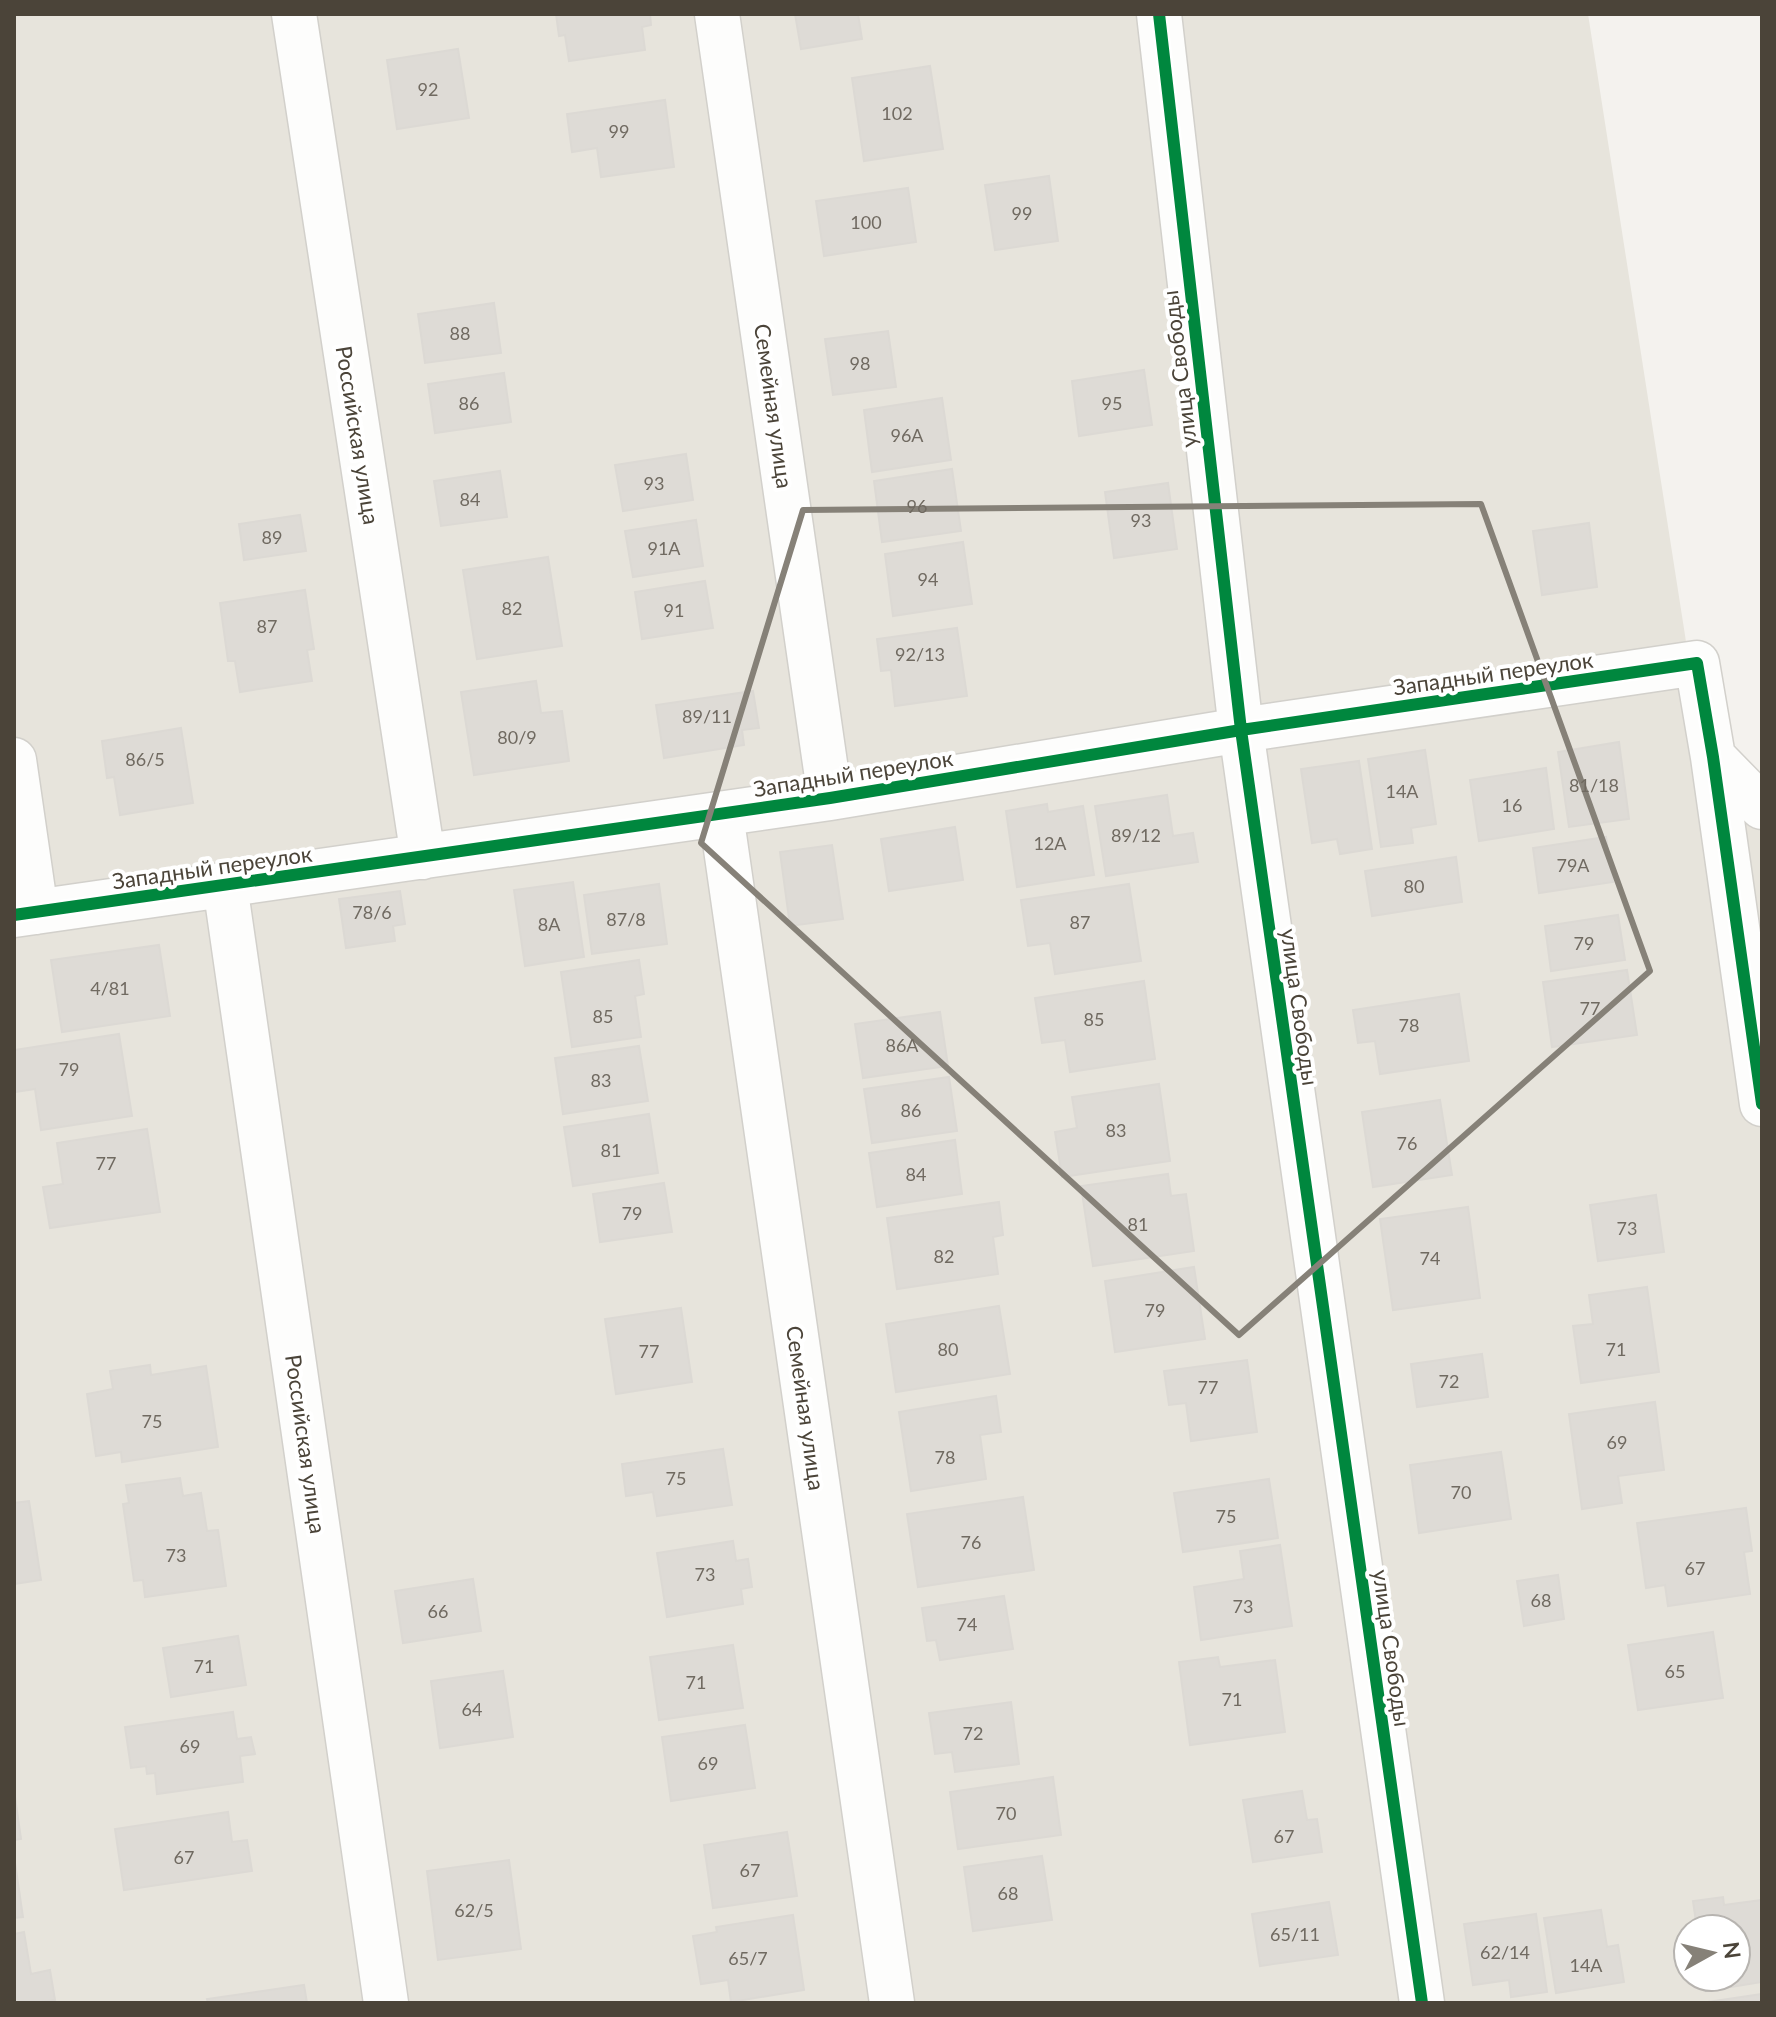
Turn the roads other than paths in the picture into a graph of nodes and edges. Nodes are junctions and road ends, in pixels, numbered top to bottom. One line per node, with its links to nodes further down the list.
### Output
1 (294, 14): 10 (street, Российская улица)
2 (717, 14): 7 (street, Семейная улица)
3 (1159, 14): 4 (street, улица Свободы)
4 (1241, 730): 5 (street, Западный переулок); 7 (street, Западный переулок); 16 (street, улица Свободы)
5 (1713, 757): 8 (street); 13 (street)
6 (14, 760): 12 (street)
7 (830, 798): 9 (street, Западный переулок)
8 (1762, 807)
9 (721, 814): 10 (street, Западный переулок); 15 (street, Семейная улица)
10 (423, 857): 11 (street, Западный переулок)
11 (225, 885): 12 (street, Западный переулок); 14 (street, Российская улица)
12 (25, 914)
13 (1762, 1104)
14 (386, 2003)
15 (892, 2003)
16 (1422, 2003)

